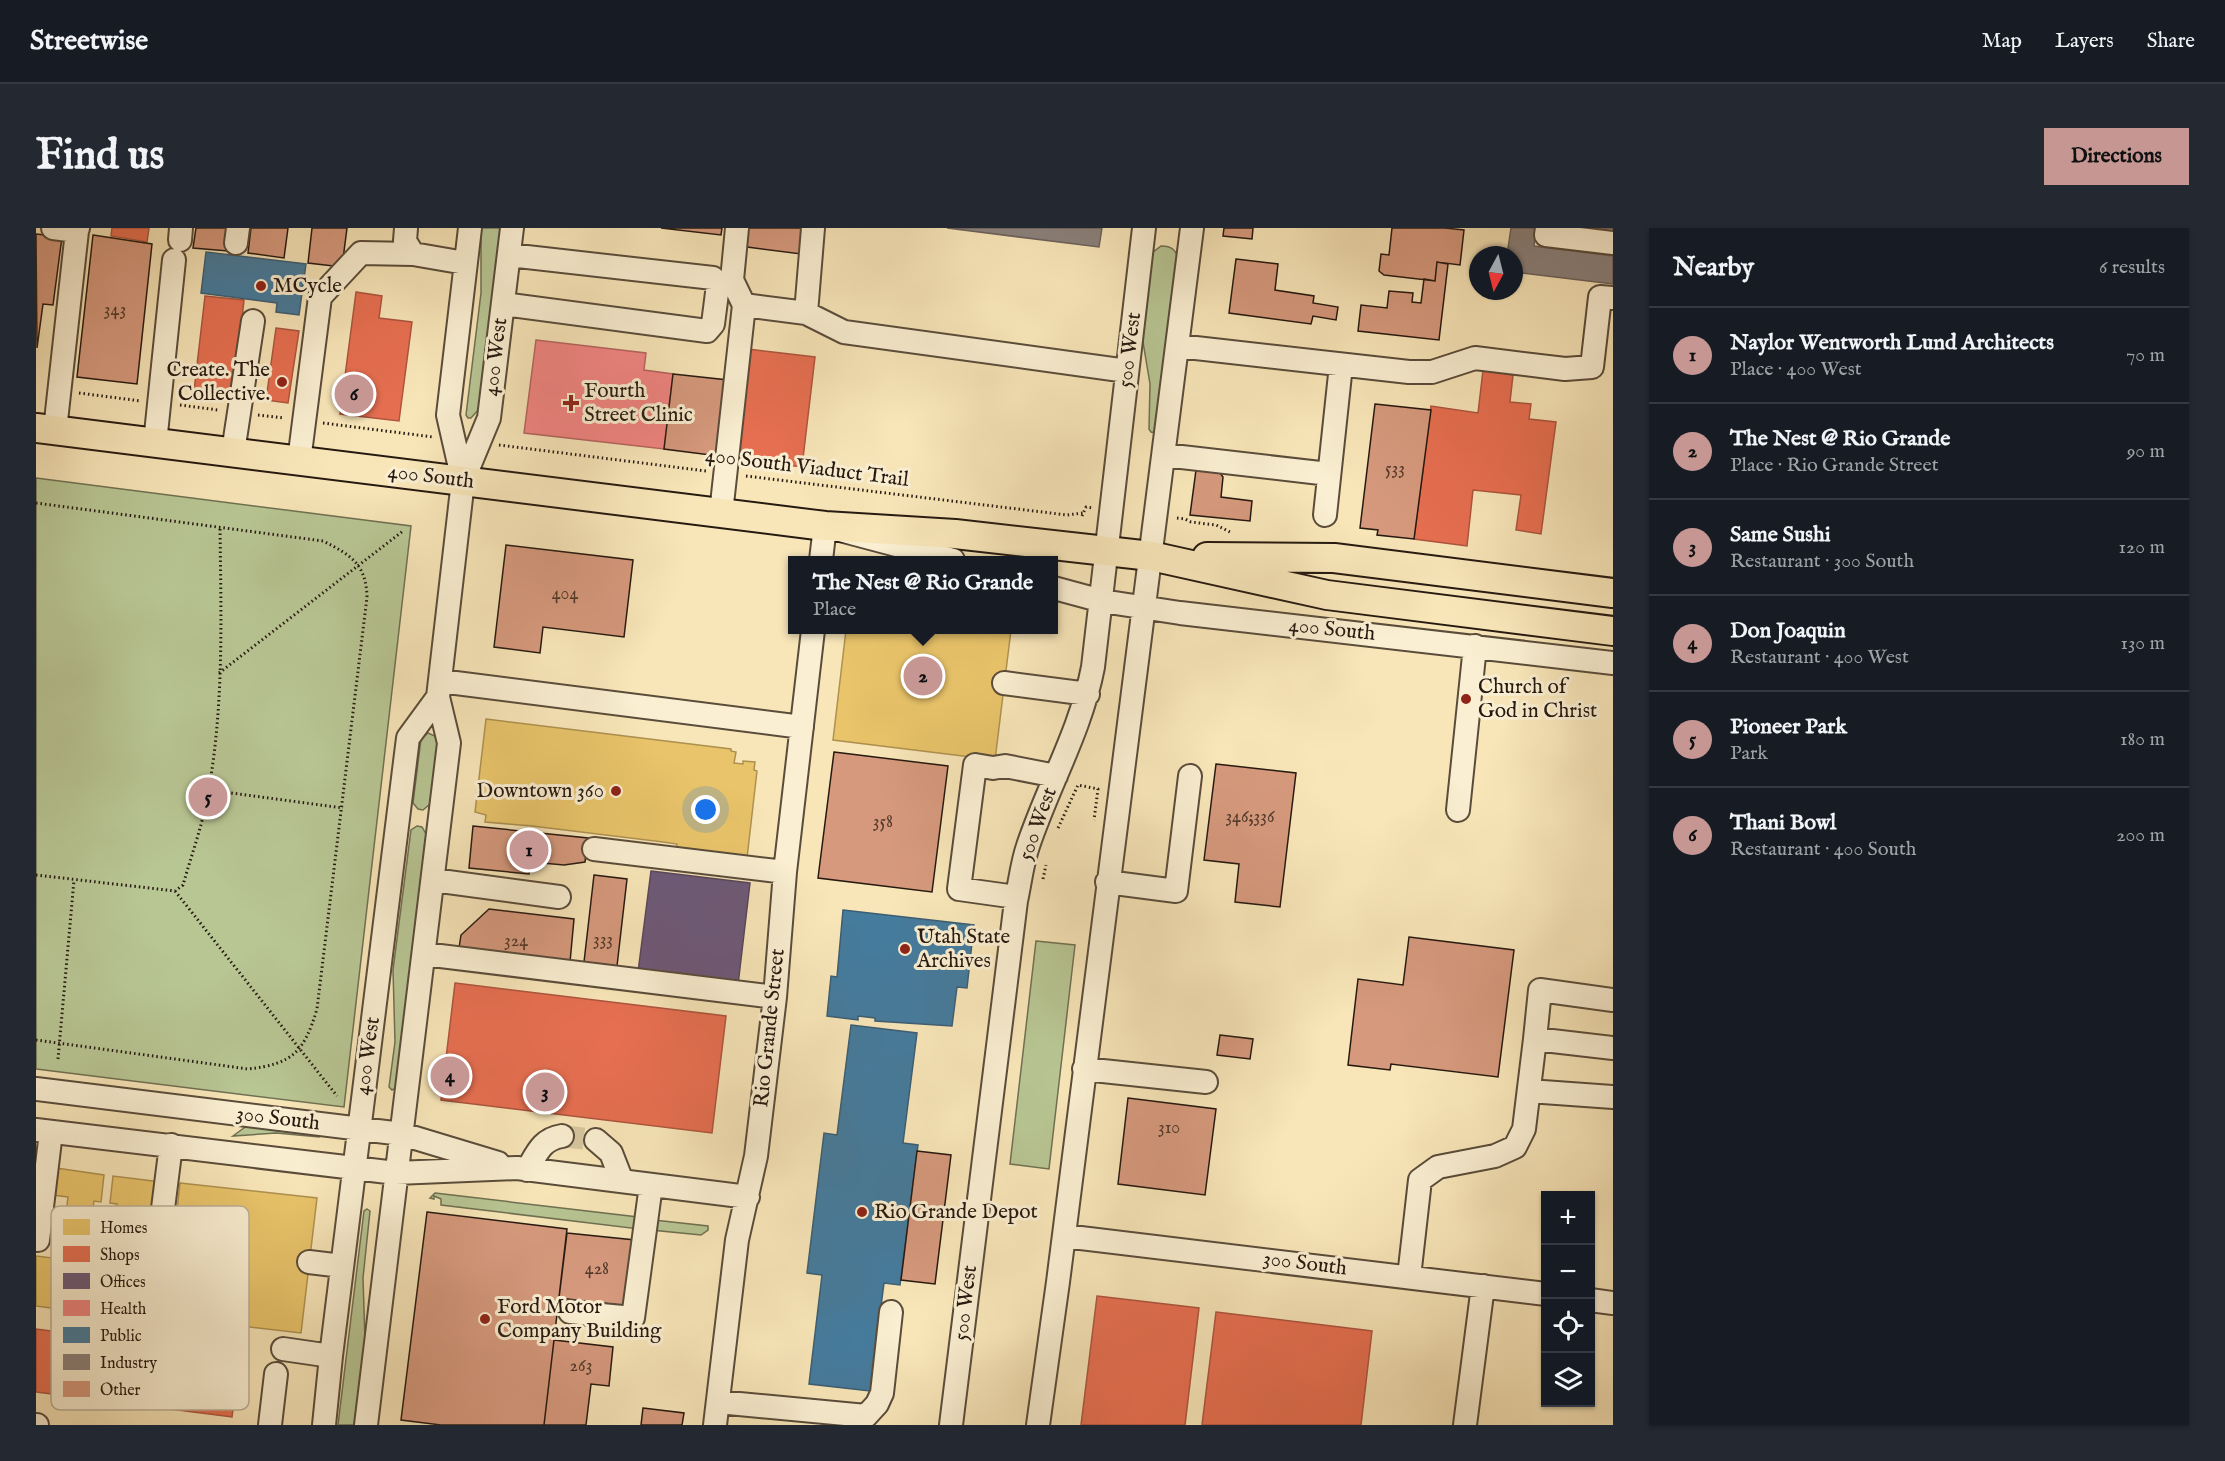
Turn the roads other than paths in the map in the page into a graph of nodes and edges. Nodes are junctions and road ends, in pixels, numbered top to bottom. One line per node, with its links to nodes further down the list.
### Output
1 (53, 228): 10 (street)
2 (406, 228): 13 (street)
3 (470, 228): 15 (street, 400 West)
4 (512, 228): 14 (street, 400 West)
5 (737, 228): 18 (street)
6 (813, 228): 19 (street)
7 (1144, 228): 23 (street, 500 West)
8 (1192, 228): 21 (street)
9 (1547, 228): 12 (street)
10 (77, 230): 24 (street)
11 (178, 243): 25 (street)
12 (1613, 243)
13 (413, 254): 15 (street); 28 (street)
14 (509, 255): 17 (street, 400 West); 17 (street)
15 (465, 263): 30 (street, 400 West)
16 (1613, 298): 22 (street)
17 (503, 304): 30 (street, 400 West)
18 (744, 305): 19 (street); 31 (street)
19 (807, 313): 23 (street)
20 (253, 321): 26 (street)
21 (1178, 346): 22 (street); 27 (street)
22 (1341, 364): 29 (street)
23 (1127, 371): 34 (street, 500 West)
24 (45, 429): 25 (main road, 400 South)
25 (155, 443): 26 (main road, 400 South)
26 (233, 453): 28 (main road, 400 South)
27 (1164, 455): 29 (street); 37 (street)
28 (299, 461): 30 (main road, 400 South)
29 (1329, 474): 32 (street)
30 (463, 481): 31 (main road, 400 South); 47 (street, 400 West)
31 (721, 513): 33 (main road, 400 South)
32 (1325, 515)
33 (825, 526): 34 (main road, 400 South); 35 (street); 36 (street, 400 South)
34 (1108, 551): 37 (main road, 400 South); 40 (street, 500 West)
35 (822, 556)
36 (935, 556)
37 (1151, 556): 39 (main road, 400 South); 41 (street); 42 (main road, 400 South)
38 (1058, 589): 40 (street, 400 South)
39 (1613, 593)
40 (1102, 601): 41 (street, 400 South); 48 (street, 500 West)
41 (1145, 607): 44 (street, 400 South); 56 (street)
42 (1613, 631)
43 (813, 634): 49 (street, Rio Grande Street)
44 (1475, 646): 45 (street, 400 South); 52 (street)
45 (1613, 663)
46 (1004, 683): 48 (street)
47 (439, 689): 49 (street); 55 (street, 400 West); 69 (street, 400 West)
48 (1088, 694): 50 (street, 500 West)
49 (802, 727): 54 (street, Rio Grande Street)
50 (1056, 776): 58 (street, 500 West); 58 (street)
51 (1190, 776): 56 (street)
52 (1458, 810)
53 (594, 849): 54 (street)
54 (785, 872): 60 (street, Rio Grande Street)
55 (433, 880): 57 (street); 59 (street, 400 West)
56 (1107, 882): 64 (street)
57 (558, 897)
58 (1017, 897): 101 (street, 500 West)
59 (424, 954): 60 (street); 71 (street, 400 West)
60 (775, 997): 80 (street, Rio Grande Street)
61 (1613, 1000): 62 (street)
62 (1535, 1039): 63 (street); 67 (street)
63 (1613, 1048)
64 (1084, 1069): 65 (street); 82 (street)
65 (1206, 1082)
66 (36, 1089): 69 (street, 300 South)
67 (1529, 1091): 68 (street); 86 (street)
68 (1613, 1097)
69 (359, 1129): 71 (street, 300 South); 75 (street, 400 West)
70 (44, 1131): 74 (street, 300 South); 83 (street)
71 (402, 1134): 76 (street, 300 South); 77 (street, 400 West)
72 (562, 1136): 76 (street)
73 (596, 1140): 78 (street)
74 (171, 1145): 75 (street, 300 South); 81 (street)
75 (354, 1169): 77 (street, 300 South); 85 (street, 400 West)
76 (522, 1169): 77 (street, 300 South); 78 (street, 300 South)
77 (396, 1173): 99 (street, 400 West)
78 (622, 1181): 79 (street, 300 South)
79 (651, 1185): 80 (street, 300 South); 91 (street)
80 (748, 1197): 96 (street, Rio Grande Street)
81 (163, 1206)
82 (1064, 1236): 86 (street, 300 South); 102 (street)
83 (38, 1240)
84 (309, 1262): 85 (street)
85 (342, 1266): 94 (street, 400 West)
86 (1409, 1276): 87 (street, 300 South)
87 (1483, 1286): 88 (street, 300 South); 103 (street)
88 (1541, 1293)
89 (1595, 1301): 90 (street)
90 (1613, 1303)
91 (570, 1312)
92 (891, 1312): 96 (street)
93 (283, 1348): 94 (street)
94 (331, 1356): 98 (street, 400 West)
95 (276, 1374): 97 (street)
96 (718, 1402): 100 (street, Rio Grande Street)
97 (270, 1425)
98 (324, 1425)
99 (366, 1425)
100 (715, 1425)
101 (951, 1425)
102 (1038, 1425)
103 (1465, 1425)

